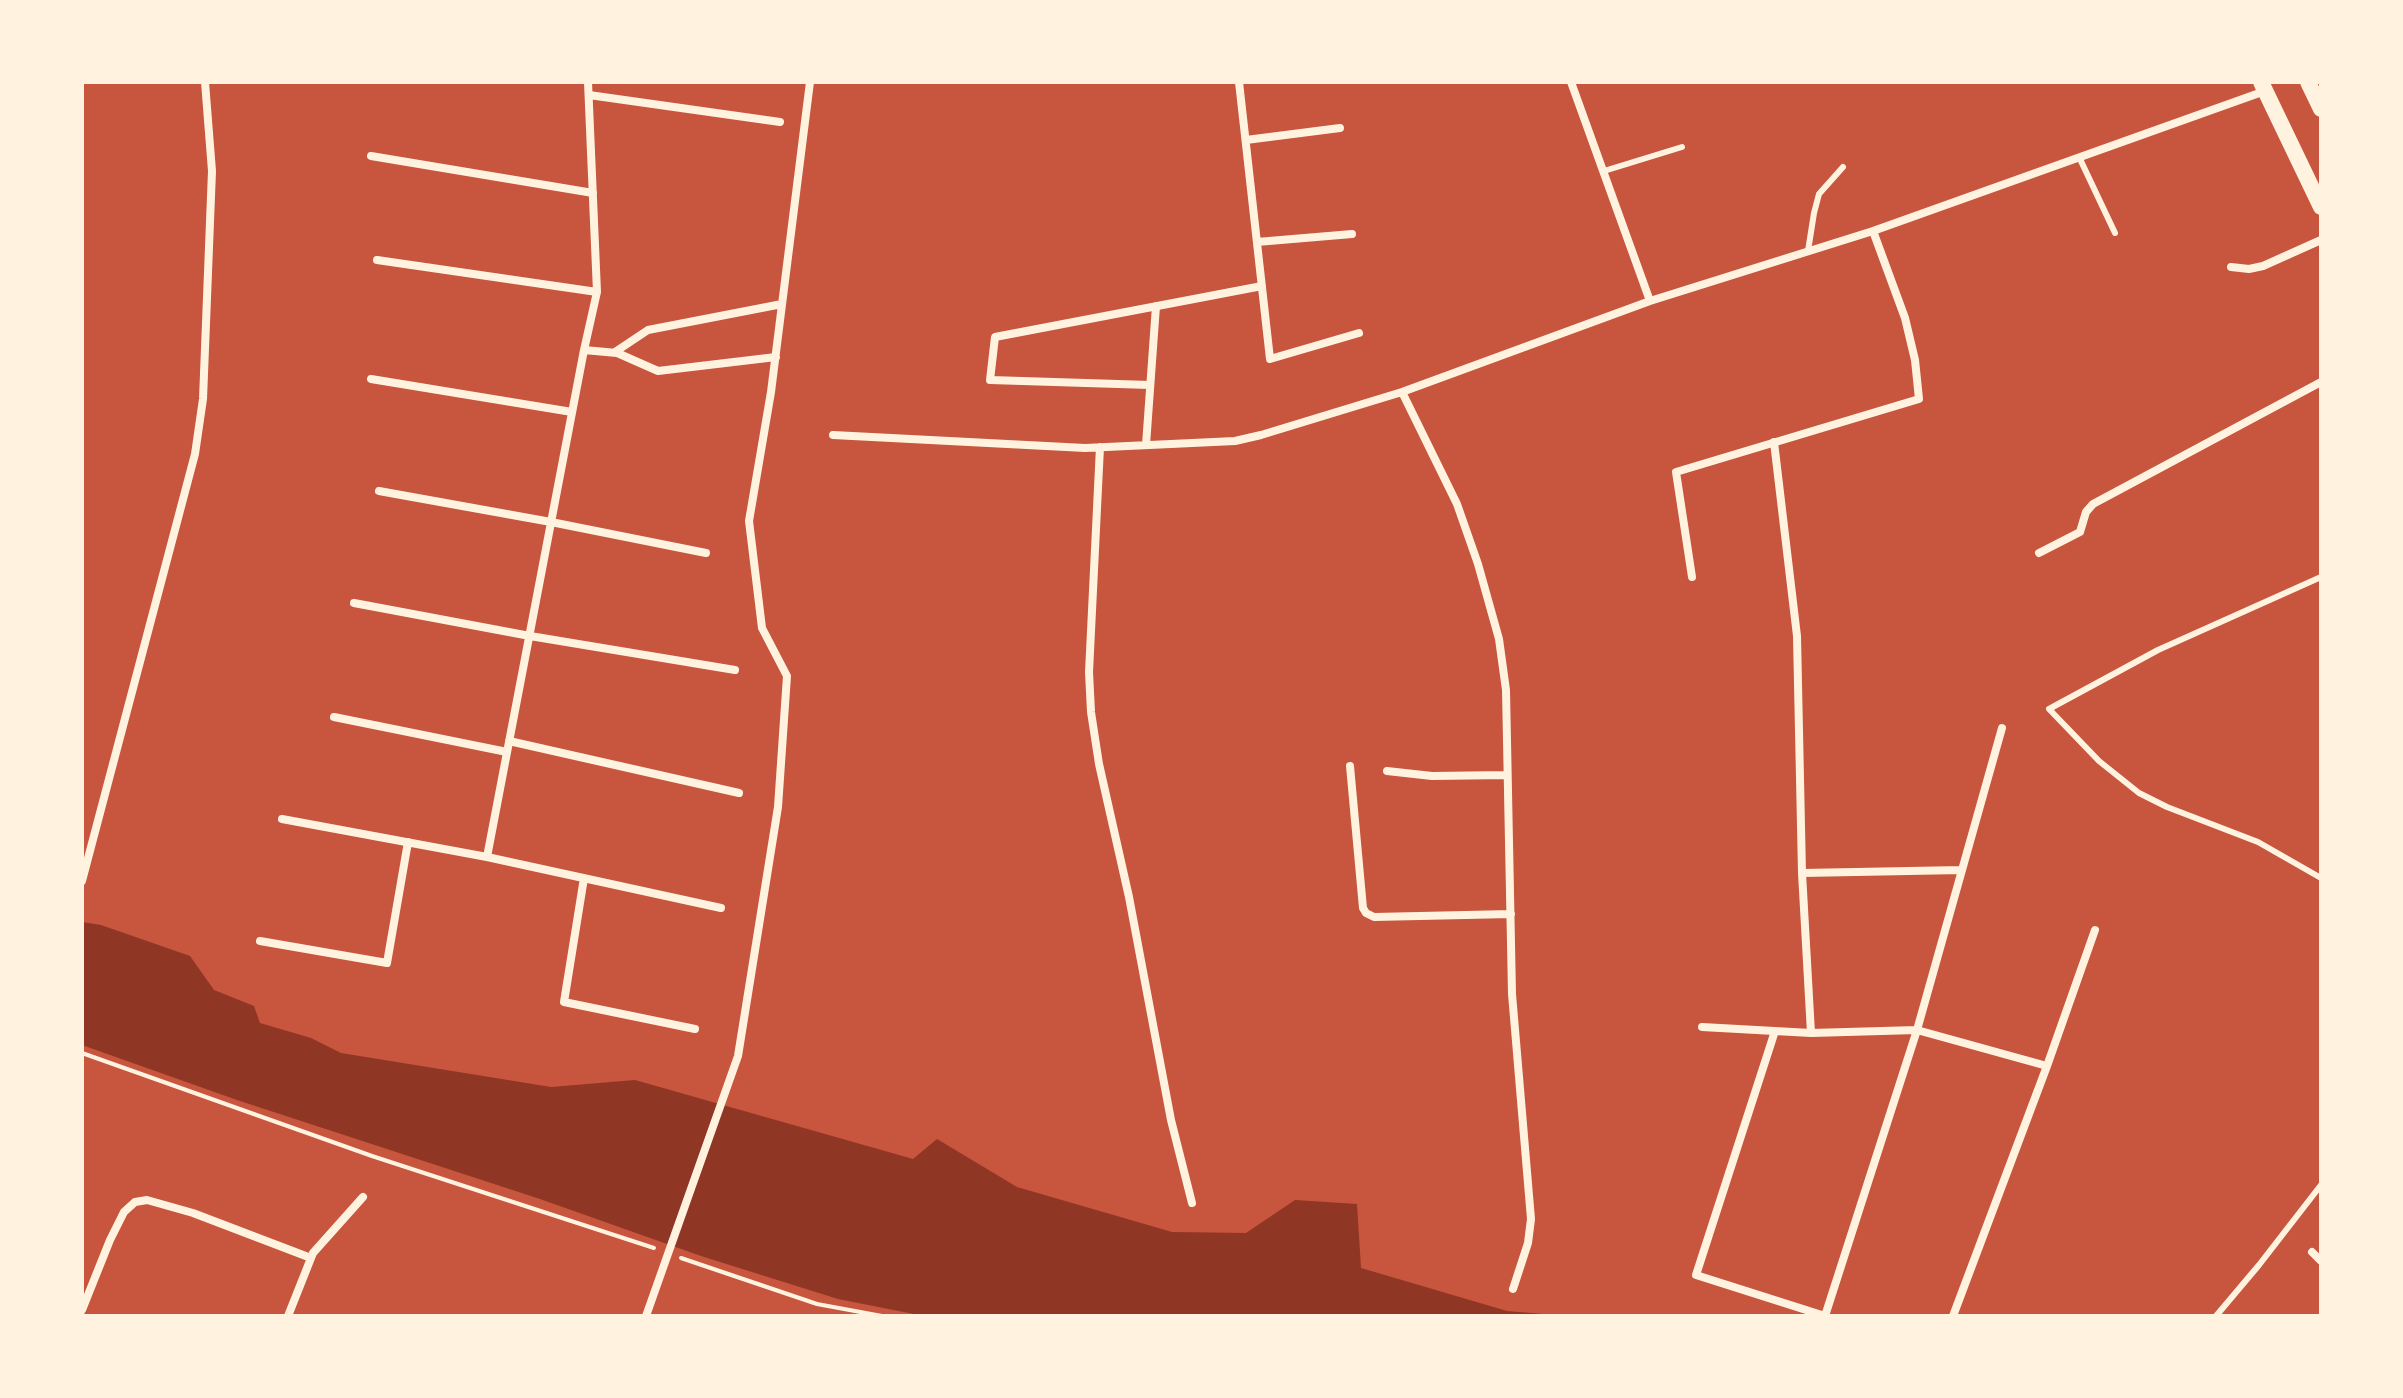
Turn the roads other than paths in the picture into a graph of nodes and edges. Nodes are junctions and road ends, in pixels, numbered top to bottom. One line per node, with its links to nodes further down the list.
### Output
1 (205, 82): 70 (street)
2 (588, 82): 8 (street)
3 (810, 82): 31 (street)
4 (1239, 82): 12 (street)
5 (1571, 82): 17 (street)
6 (2308, 82): 9 (main road)
7 (2263, 87): 15 (street); 19 (main road)
8 (589, 95): 10 (street); 18 (street)
9 (2321, 109)
10 (780, 122)
11 (1340, 128): 12 (street)
12 (1246, 140): 24 (street)
13 (1682, 147): 17 (lane)
14 (371, 156): 18 (street)
15 (2080, 159): 20 (street); 21 (lane)
16 (1843, 167): 25 (lane)
17 (1604, 171): 30 (street)
18 (593, 193): 29 (street)
19 (2321, 207)
20 (1873, 231): 25 (street); 43 (street)
21 (2115, 233)
22 (1352, 234): 24 (street)
23 (2321, 240): 27 (street)
24 (1257, 242): 28 (street)
25 (1808, 251): 30 (street)
26 (377, 260): 29 (street)
27 (2231, 267)
28 (1262, 286): 32 (street); 33 (street)
29 (597, 292): 34 (street)
30 (1650, 301): 40 (street)
31 (782, 304): 35 (street); 36 (street)
32 (1156, 306): 39 (street); 39 (street)
33 (1359, 333)
34 (584, 350): 35 (street); 41 (street)
35 (617, 353): 36 (street)
36 (776, 357): 90 (street)
37 (371, 379): 41 (street)
38 (2321, 382): 49 (street)
39 (1150, 385): 44 (street)
40 (1402, 392): 44 (street); 61 (street)
41 (572, 412): 47 (street)
42 (833, 435): 45 (street)
43 (1774, 442): 50 (street); 67 (street)
44 (1146, 445): 45 (street)
45 (1100, 447): 83 (street)
46 (379, 491): 47 (street)
47 (551, 522): 48 (street); 53 (street)
48 (706, 553)
49 (2039, 553)
50 (1692, 577)
51 (2321, 577): 69 (lane)
52 (354, 603): 53 (street)
53 (530, 636): 54 (street); 57 (street)
54 (735, 670)
55 (334, 717): 58 (street)
56 (2002, 728): 66 (street)
57 (509, 741): 58 (street); 62 (street)
58 (507, 752): 65 (street)
59 (1350, 766): 72 (street)
60 (1387, 771): 61 (street)
61 (1506, 775): 72 (street)
62 (739, 793)
63 (282, 819): 64 (street)
64 (408, 842): 65 (street); 74 (street)
65 (487, 857): 68 (street)
66 (1962, 870): 67 (street); 77 (street)
67 (1802, 873): 79 (street)
68 (584, 878): 71 (street); 76 (street)
69 (2321, 878)
70 (82, 881)
71 (721, 908)
72 (1511, 914): 87 (street)
73 (2095, 930): 80 (street)
74 (260, 941)
75 (1702, 1027): 78 (street)
76 (695, 1029)
77 (1917, 1030): 79 (street); 80 (street); 91 (street)
78 (1775, 1031): 79 (street); 91 (street)
79 (1811, 1033)
80 (2047, 1066): 92 (street)
81 (2321, 1185): 93 (lane)
82 (363, 1197): 85 (street)
83 (1192, 1203)
84 (2312, 1252): 86 (street)
85 (311, 1258): 88 (street); 89 (street)
86 (2321, 1261)
87 (1513, 1289)
88 (82, 1310)
89 (288, 1316)
90 (646, 1316)
91 (1825, 1316)
92 (1953, 1316)
93 (2216, 1316)

